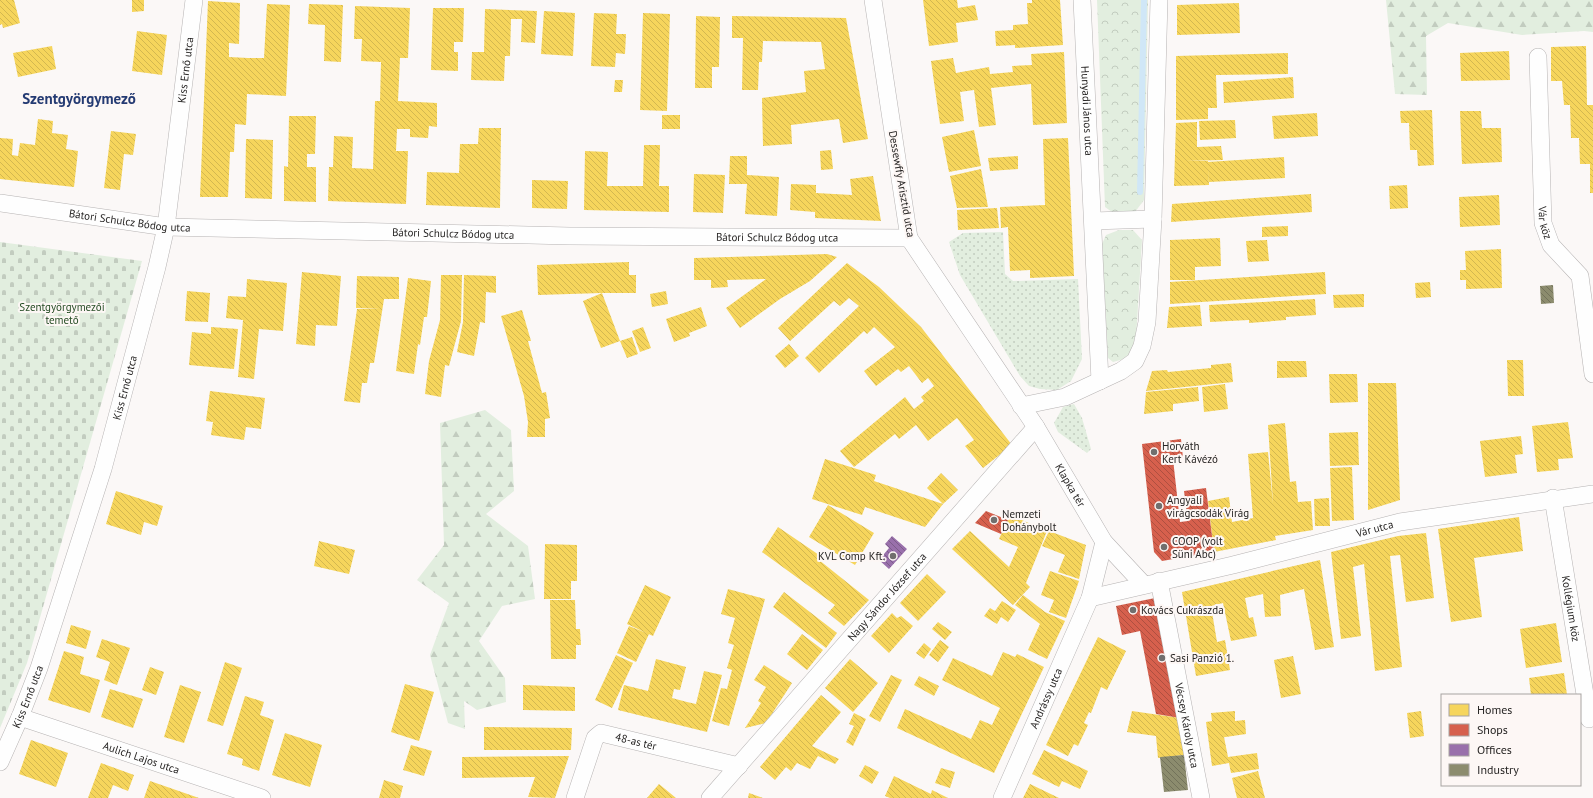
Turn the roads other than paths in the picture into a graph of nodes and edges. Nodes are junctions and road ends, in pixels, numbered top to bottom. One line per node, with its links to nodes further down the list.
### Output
1 (194, 0): 10 (street, Kiss Ernő utca)
2 (866, 0): 3 (street)
3 (873, 0): 11 (street, Dessewffy Arisztid utca)
4 (1082, 0): 9 (street, Hunyadi János utca)
5 (1159, 0): 8 (street)
6 (1538, 57): 12 (street, Vár köz)
7 (0, 204): 10 (street, Bátori Schulcz Bódog utca)
8 (1153, 219): 9 (street); 13 (street)
9 (1092, 221): 13 (street, Hunyadi János utca)
10 (166, 227): 11 (street, Bátori Schulcz Bódog utca); 21 (street, Kiss Ernő utca)
11 (909, 238): 14 (street, Dessewffy Arisztid utca)
12 (1593, 374)
13 (1100, 381): 14 (street)
14 (1021, 406): 15 (street, Dessewffy Arisztid utca)
15 (1036, 428): 18 (street, Klapka tér); 24 (street, Nagy Sándor József utca)
16 (1593, 494): 17 (street, Vár utca)
17 (1553, 498): 19 (street, Vár utca); 22 (street, Kollégium köz)
18 (1104, 542): 19 (street, Klapka tér); 20 (street)
19 (1152, 583): 20 (street); 30 (street, Vécsey Károly utca)
20 (1090, 598): 29 (street, Andrássy utca)
21 (20, 717): 23 (street, Kiss Ernő utca); 25 (street, Aulich Lajos utca)
22 (1588, 719)
23 (0, 762)
24 (739, 766): 26 (street, 48-as tér); 27 (street); 28 (street)
25 (262, 798)
26 (575, 798)
27 (710, 798)
28 (728, 798)
29 (1002, 798)
30 (1201, 798)

